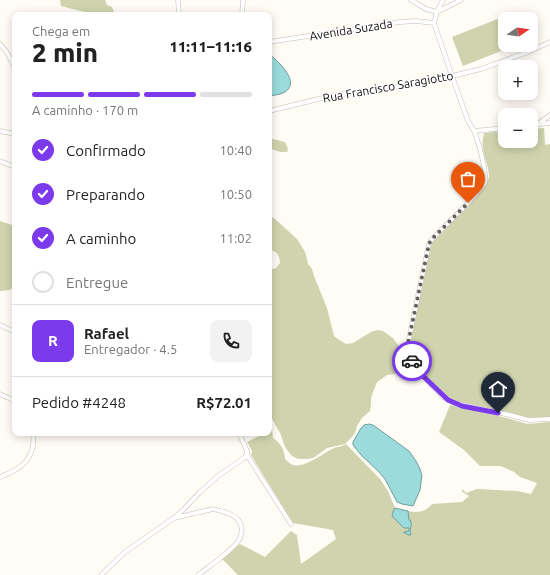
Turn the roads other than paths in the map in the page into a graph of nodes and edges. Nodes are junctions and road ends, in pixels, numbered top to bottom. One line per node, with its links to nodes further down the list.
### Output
1 (178, 0): 6 (street)
2 (243, 0): 7 (street)
3 (410, 0): 8 (street)
4 (443, 0): 8 (street)
5 (461, 0): 8 (street)
6 (179, 12)
7 (242, 12)
8 (437, 12): 9 (street)
9 (434, 23): 10 (street, Avenida Suzada); 14 (street)
10 (272, 42)
11 (550, 42): 14 (street, Rua Francisco Saragiotto)
12 (0, 44): 13 (street)
13 (12, 62)
14 (452, 76): 15 (street, Rua Francisco Saragiotto); 21 (street)
15 (272, 109)
16 (550, 115): 17 (street)
17 (538, 124): 18 (street)
18 (550, 124)
19 (498, 129): 21 (street)
20 (0, 131): 22 (street)
21 (474, 131): 29 (street)
22 (12, 133)
23 (0, 161): 24 (street)
24 (12, 166)
25 (0, 326): 26 (street)
26 (12, 331)
27 (0, 394): 28 (street)
28 (12, 400)
29 (550, 419)
30 (33, 436): 33 (street)
31 (240, 436): 32 (street)
32 (247, 455): 34 (street); 35 (street)
33 (0, 477)
34 (174, 518): 36 (street); 37 (street)
35 (291, 524)
36 (101, 575)
37 (198, 575)

